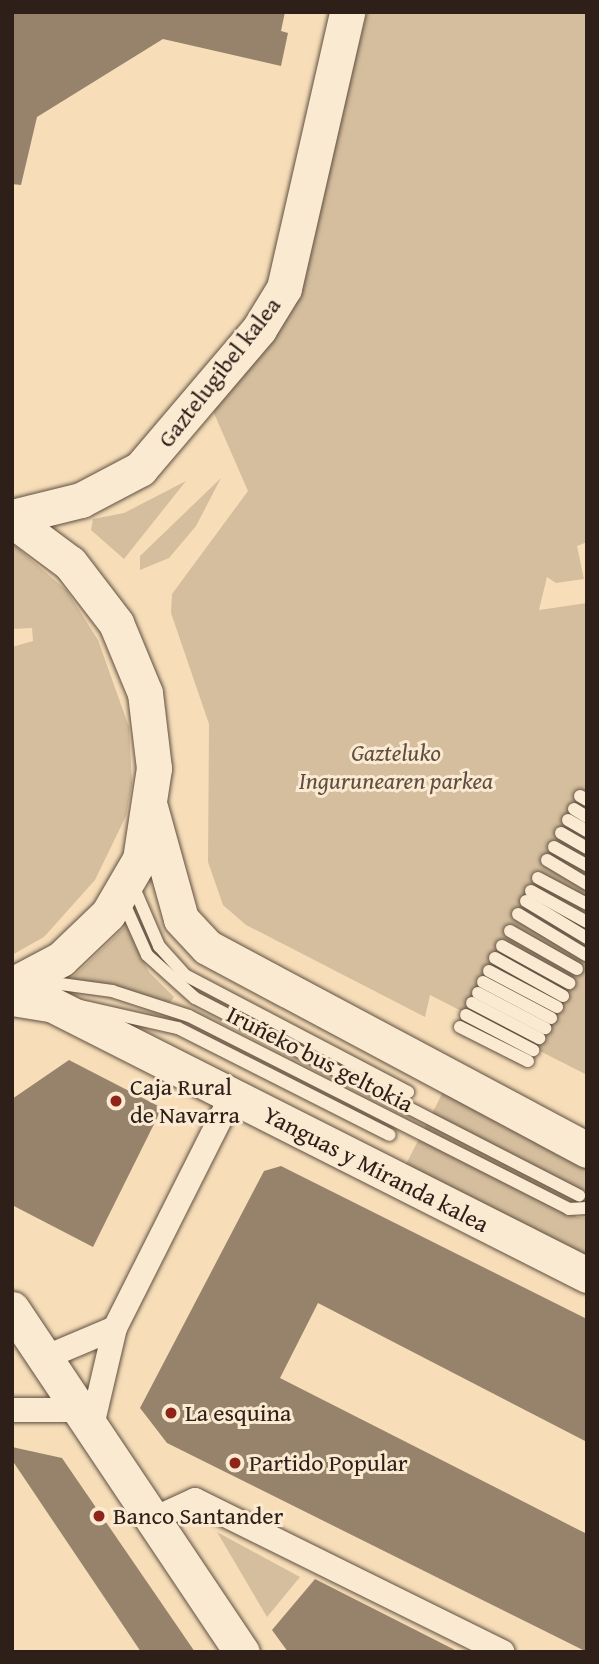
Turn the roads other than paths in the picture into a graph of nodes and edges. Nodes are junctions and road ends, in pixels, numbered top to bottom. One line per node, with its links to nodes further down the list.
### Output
1 (347, 12): 2 (street, Gaztelugibel kalea)
2 (12, 518): 3 (street)
3 (150, 807): 13 (street); 31 (street)
4 (587, 817): 5 (lane)
5 (587, 831)
6 (561, 833): 8 (lane)
7 (554, 847): 10 (lane)
8 (587, 848)
9 (547, 860): 12 (lane)
10 (587, 865)
11 (538, 878): 14 (lane)
12 (587, 884)
13 (125, 887): 24 (street); 28 (lane); 32 (lane, Iruñeko bus geltokia)
14 (587, 904)
15 (519, 914): 20 (lane)
16 (587, 922): 18 (lane)
17 (510, 931): 22 (lane)
18 (587, 938)
19 (502, 946): 23 (lane)
20 (586, 955)
21 (495, 958): 27 (lane)
22 (578, 969)
23 (569, 983)
24 (15, 988): 25 (street, Yanguas y Miranda kalea); 33 (lane, Iruñeko bus geltokia)
25 (51, 1004): 29 (street, Yanguas y Miranda kalea); 30 (lane)
26 (463, 1021): 27 (lane)
27 (545, 1028): 27 (lane)
28 (408, 1092)
29 (232, 1095): 34 (street, Yanguas y Miranda kalea); 36 (street)
30 (390, 1135)
31 (587, 1150)
32 (579, 1195)
33 (587, 1208)
34 (587, 1275)
35 (12, 1309): 37 (street)
36 (115, 1328): 37 (street); 39 (street)
37 (44, 1358): 39 (street)
38 (12, 1410): 39 (street)
39 (85, 1420): 40 (street)
40 (154, 1519): 41 (street); 42 (street)
41 (242, 1652)
42 (503, 1652)

